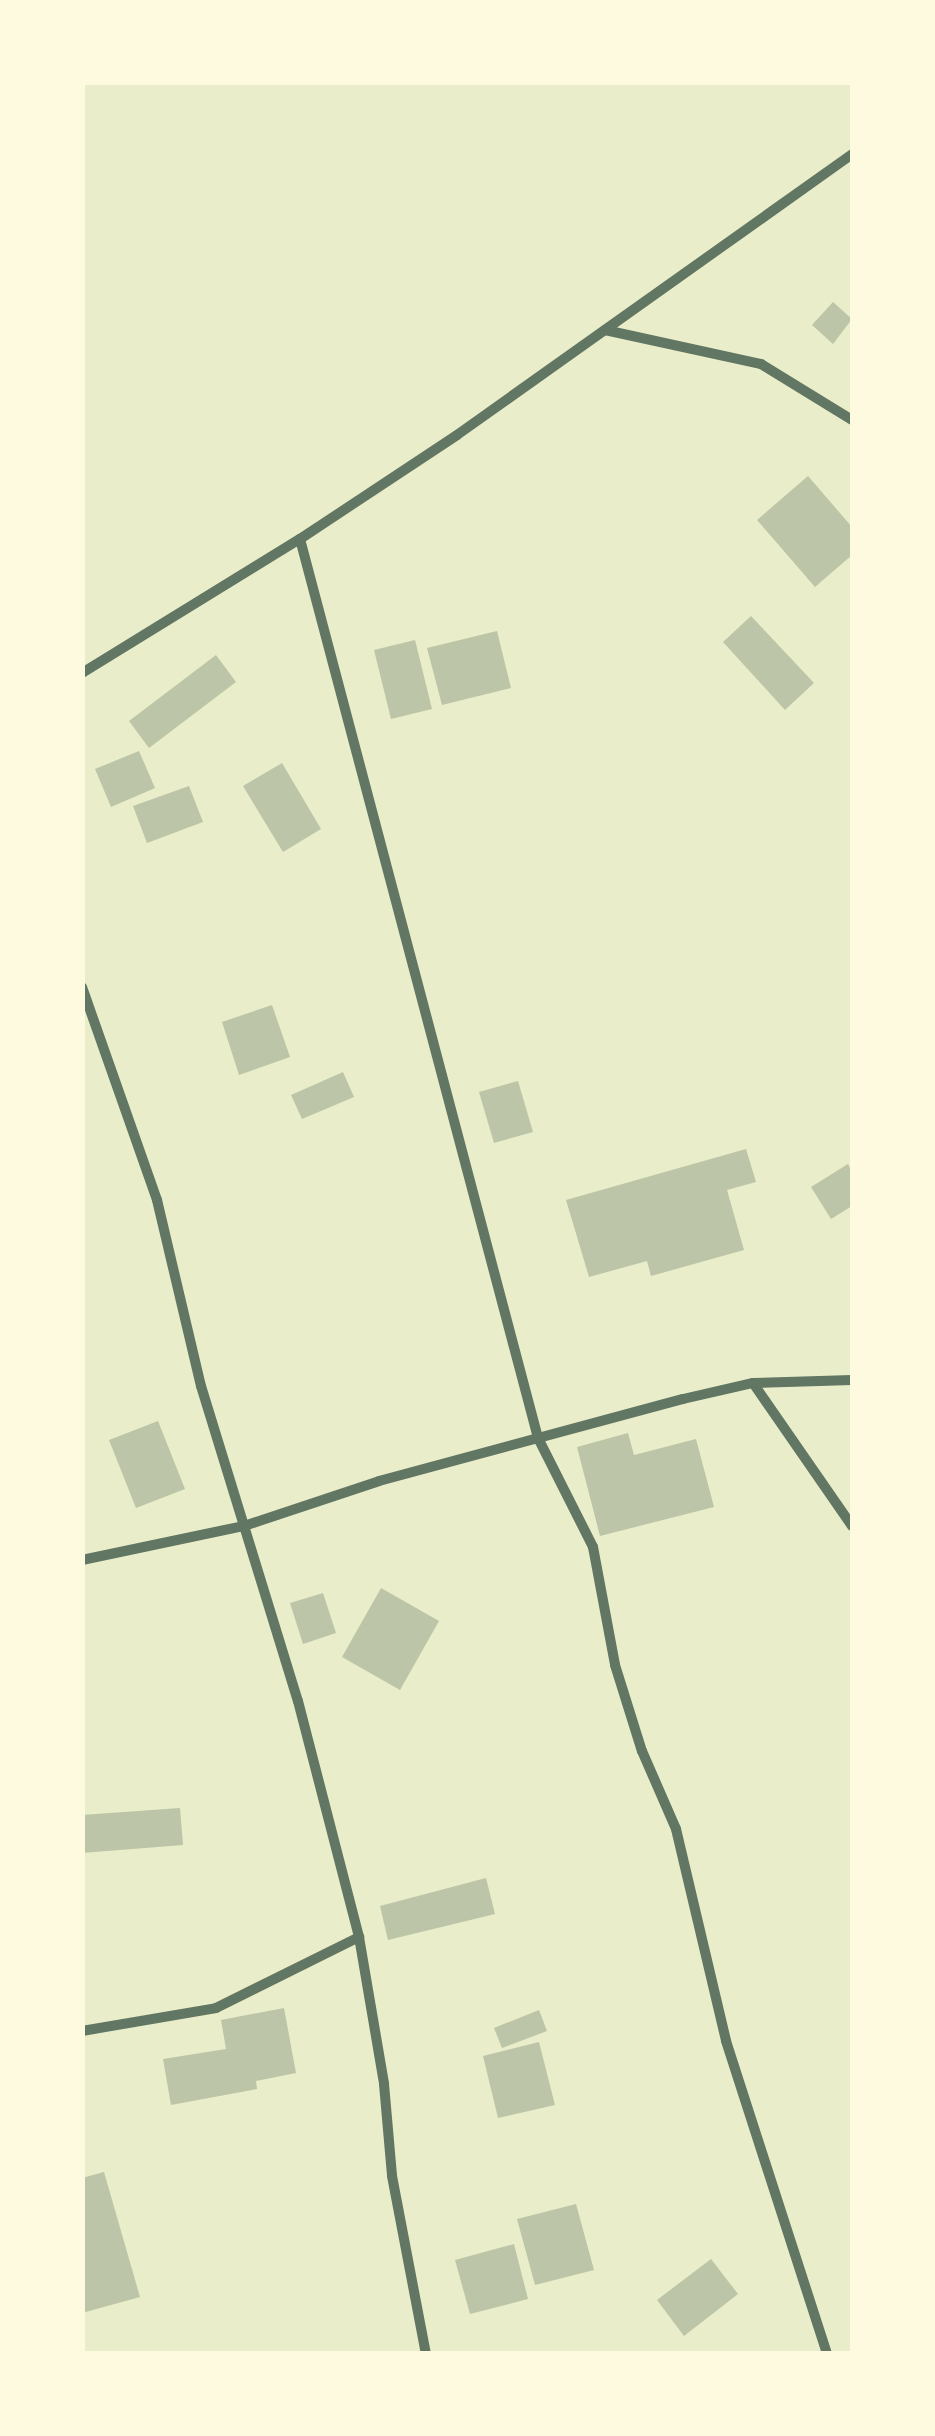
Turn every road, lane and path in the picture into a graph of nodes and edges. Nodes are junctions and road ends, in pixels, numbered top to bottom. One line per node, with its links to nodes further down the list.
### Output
1 (852, 154): 2 (street)
2 (606, 330): 3 (street); 4 (street)
3 (852, 420)
4 (300, 540): 5 (street); 9 (street)
5 (82, 673)
6 (82, 987): 10 (street)
7 (852, 1380): 8 (street)
8 (753, 1383): 9 (street); 11 (street)
9 (538, 1438): 10 (street); 16 (street)
10 (244, 1526): 12 (street); 13 (street)
11 (852, 1526)
12 (82, 1560)
13 (359, 1937): 14 (street); 15 (street)
14 (82, 2031)
15 (426, 2354)
16 (827, 2354)

